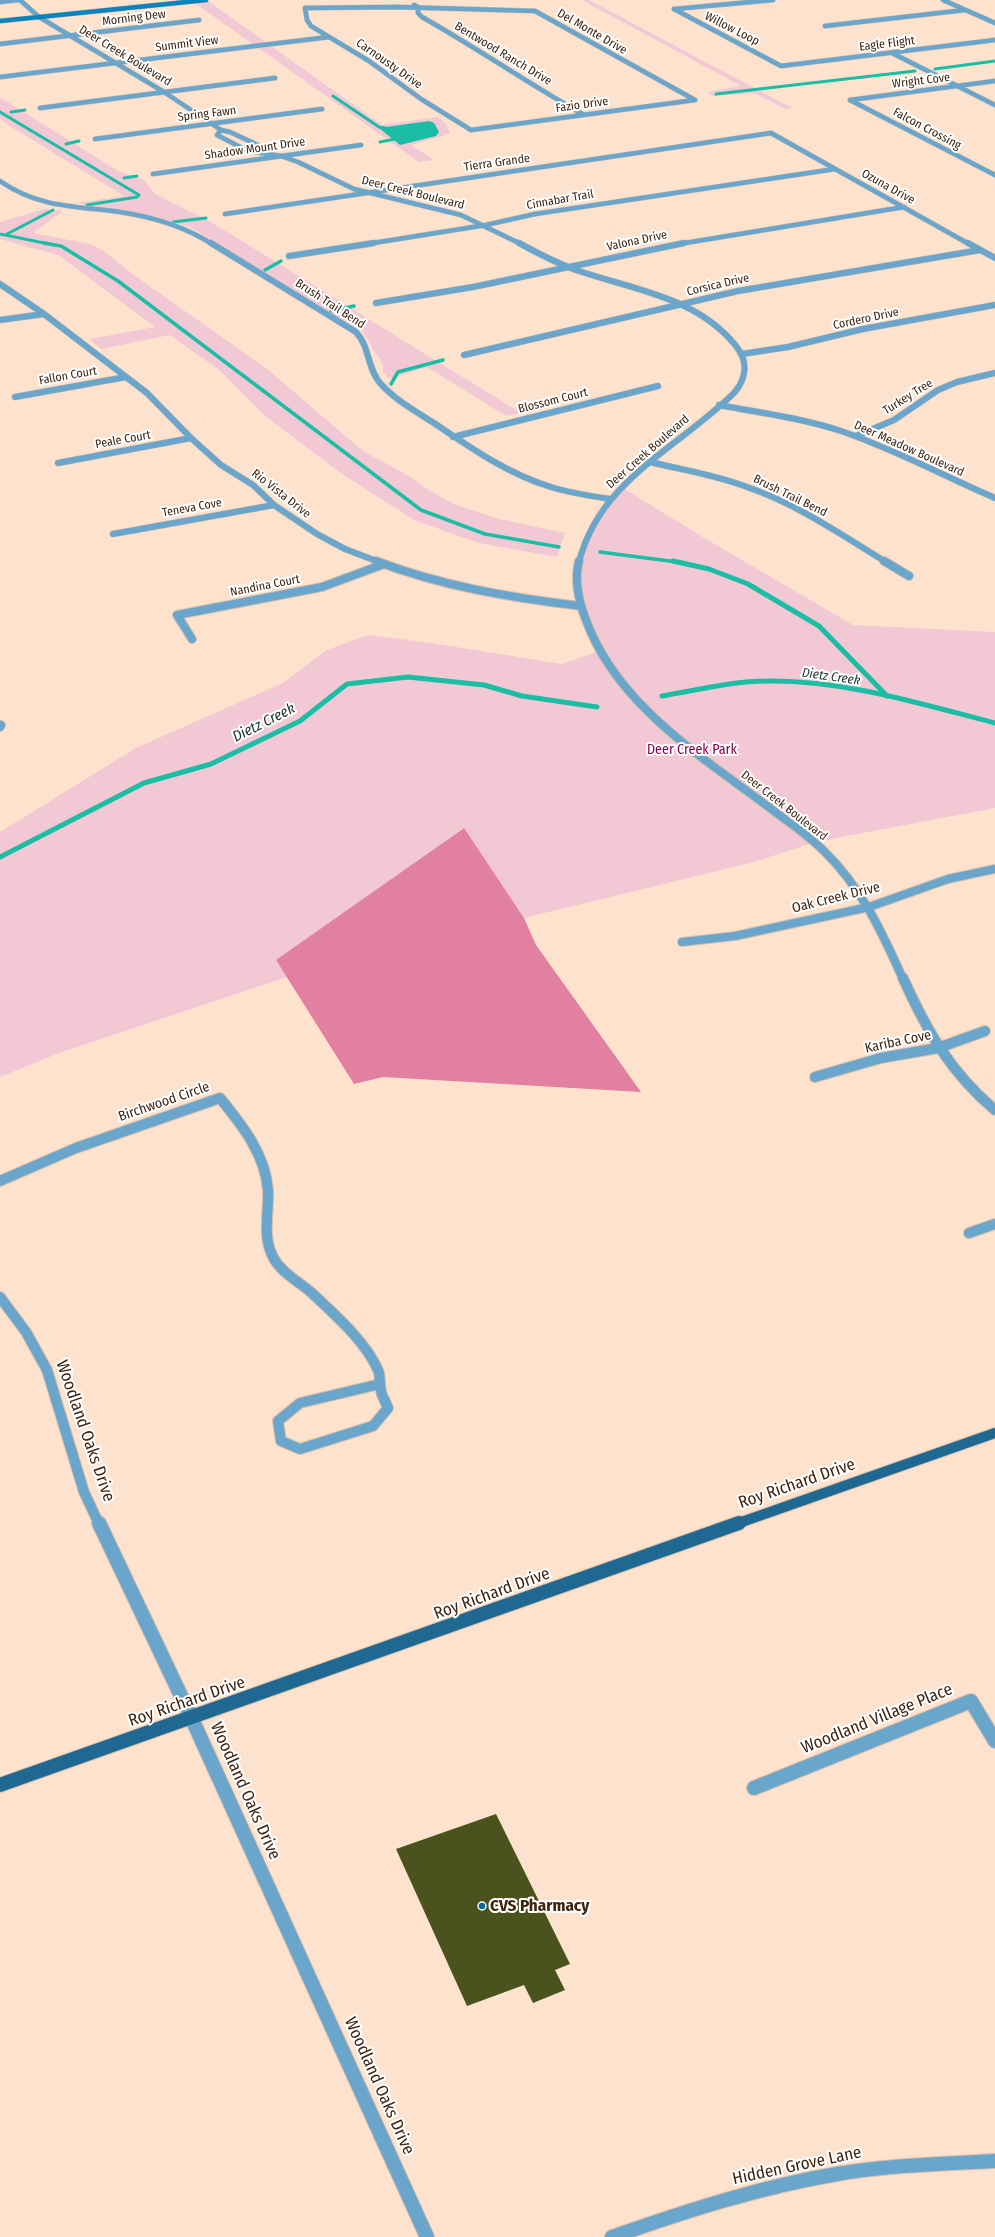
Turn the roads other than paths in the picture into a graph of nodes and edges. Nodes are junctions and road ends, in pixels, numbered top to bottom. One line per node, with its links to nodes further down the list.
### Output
1 (19, 0): 8 (street); 13 (street, Deer Creek Boulevard)
2 (171, 0): 12 (main road)
3 (206, 0): 12 (main road)
4 (416, 0): 9 (street, Bentwood Ranch Drive)
5 (424, 0): 9 (street)
6 (773, 0): 24 (street, Willow Loop)
7 (943, 0): 11 (street)
8 (0, 2)
9 (418, 7): 10 (street, Del Monte Drive); 30 (street, Del Monte Drive); 35 (street, Bentwood Ranch Drive)
10 (305, 8): 19 (street, Carnousty Drive)
11 (965, 10): 16 (street); 17 (street)
12 (82, 12): 13 (main road)
13 (39, 17): 15 (main road); 18 (street, Deer Creek Boulevard)
14 (199, 20): 18 (street, Morning Dew)
15 (0, 21)
16 (995, 23)
17 (825, 26)
18 (70, 36): 21 (street, Morning Dew); 23 (street, Deer Creek Boulevard)
19 (329, 37): 23 (street, Summit View); 38 (street, Carnousty Drive)
20 (995, 40): 22 (street, Eagle Flight)
21 (0, 44)
22 (892, 53): 24 (street, Eagle Flight); 28 (street)
23 (117, 63): 25 (street, Summit View); 29 (street, Deer Creek Boulevard)
24 (781, 66)
25 (0, 77)
26 (275, 78): 29 (street)
27 (995, 81): 28 (street, Wright Cove)
28 (958, 86): 31 (street, Wright Cove); 32 (street)
29 (164, 92): 33 (street); 36 (street, Deer Creek Boulevard)
30 (695, 100): 35 (street, Fazio Drive)
31 (850, 100): 46 (street, Falcon Crossing)
32 (995, 105)
33 (40, 108)
34 (322, 109): 36 (street, Spring Fawn)
35 (584, 115): 38 (street, Fazio Drive)
36 (214, 124): 37 (street, Deer Creek Boulevard); 40 (street, Spring Fawn)
37 (221, 130): 42 (street, Deer Creek Boulevard); 42 (street, Deer Creek Boulevard)
38 (471, 130)
39 (771, 133): 44 (street, Ozuna Drive); 48 (street, Tierra Grande)
40 (95, 139)
41 (361, 145): 43 (street, Shadow Mount Drive)
42 (264, 152): 43 (street, Deer Creek Boulevard)
43 (280, 156): 45 (street, Shadow Mount Drive); 48 (street, Deer Creek Boulevard)
44 (835, 169): 49 (street, Ozuna Drive); 51 (street, Cinnabar Trail)
45 (153, 174)
46 (995, 175)
47 (0, 181): 70 (street, Brush Trail Bend)
48 (365, 193): 50 (street, Tierra Grande); 51 (street, Deer Creek Boulevard)
49 (904, 207): 52 (street, Ozuna Drive); 55 (street, Valona Drive)
50 (225, 214)
51 (486, 225): 53 (street, Cinnabar Trail); 55 (street, Deer Creek Boulevard)
52 (980, 250): 54 (street, Ozuna Drive); 58 (street, Corsica Drive)
53 (289, 256)
54 (995, 258)
55 (570, 267): 57 (street, Valona Drive); 58 (street, Deer Creek Boulevard)
56 (0, 284): 60 (street, Rio Vista Drive)
57 (376, 303)
58 (682, 304): 62 (street, Deer Creek Boulevard); 63 (street, Corsica Drive)
59 (995, 306): 62 (street, Cordero Drive)
60 (44, 314): 61 (street); 65 (street, Rio Vista Drive)
61 (0, 320)
62 (742, 354): 68 (street, Deer Creek Boulevard)
63 (464, 355)
64 (995, 373): 69 (street, Turkey Tree)
65 (126, 377): 67 (street, Fallon Court); 71 (street, Rio Vista Drive)
66 (658, 386): 70 (street, Blossom Court)
67 (15, 397)
68 (719, 405): 69 (street, Deer Meadow Boulevard); 72 (street, Deer Creek Boulevard)
69 (856, 436): 74 (street, Deer Meadow Boulevard)
70 (453, 437): 75 (street, Brush Trail Bend)
71 (191, 438): 73 (street, Peale Court); 76 (street, Rio Vista Drive)
72 (650, 462): 75 (street, Deer Creek Boulevard); 79 (street, Brush Trail Bend)
73 (58, 463)
74 (994, 497)
75 (610, 499): 80 (street, Deer Creek Boulevard)
76 (274, 505): 77 (street, Teneva Cove); 78 (street, Rio Vista Drive)
77 (113, 534)
78 (384, 564): 80 (street, Rio Vista Drive); 81 (street, Nandina Court)
79 (909, 576)
80 (581, 606): 83 (street, Deer Creek Boulevard)
81 (192, 639)
82 (995, 869): 83 (street, Oak Creek Drive)
83 (868, 907): 84 (street, Oak Creek Drive); 86 (street, Deer Creek Boulevard)
84 (682, 942)
85 (985, 1030): 86 (street, Kariba Cove)
86 (938, 1048): 87 (street, Kariba Cove); 88 (street, Deer Creek Boulevard)
87 (815, 1077)
88 (995, 1110)
89 (0, 1181): 93 (street, Birchwood Circle)
90 (995, 1224): 91 (street)
91 (969, 1233)
92 (0, 1297): 95 (street, Woodland Oaks Drive)
93 (380, 1384): 93 (street, Birchwood Circle)
94 (995, 1433): 95 (main road, Roy Richard Drive)
95 (192, 1719): 97 (main road, Roy Richard Drive); 100 (street, Woodland Oaks Drive)
96 (995, 1741): 98 (street, Woodland Village Place)
97 (0, 1785)
98 (754, 1788)
99 (995, 2162): 101 (street, Hidden Grove Lane)
100 (427, 2237)
101 (612, 2237)

